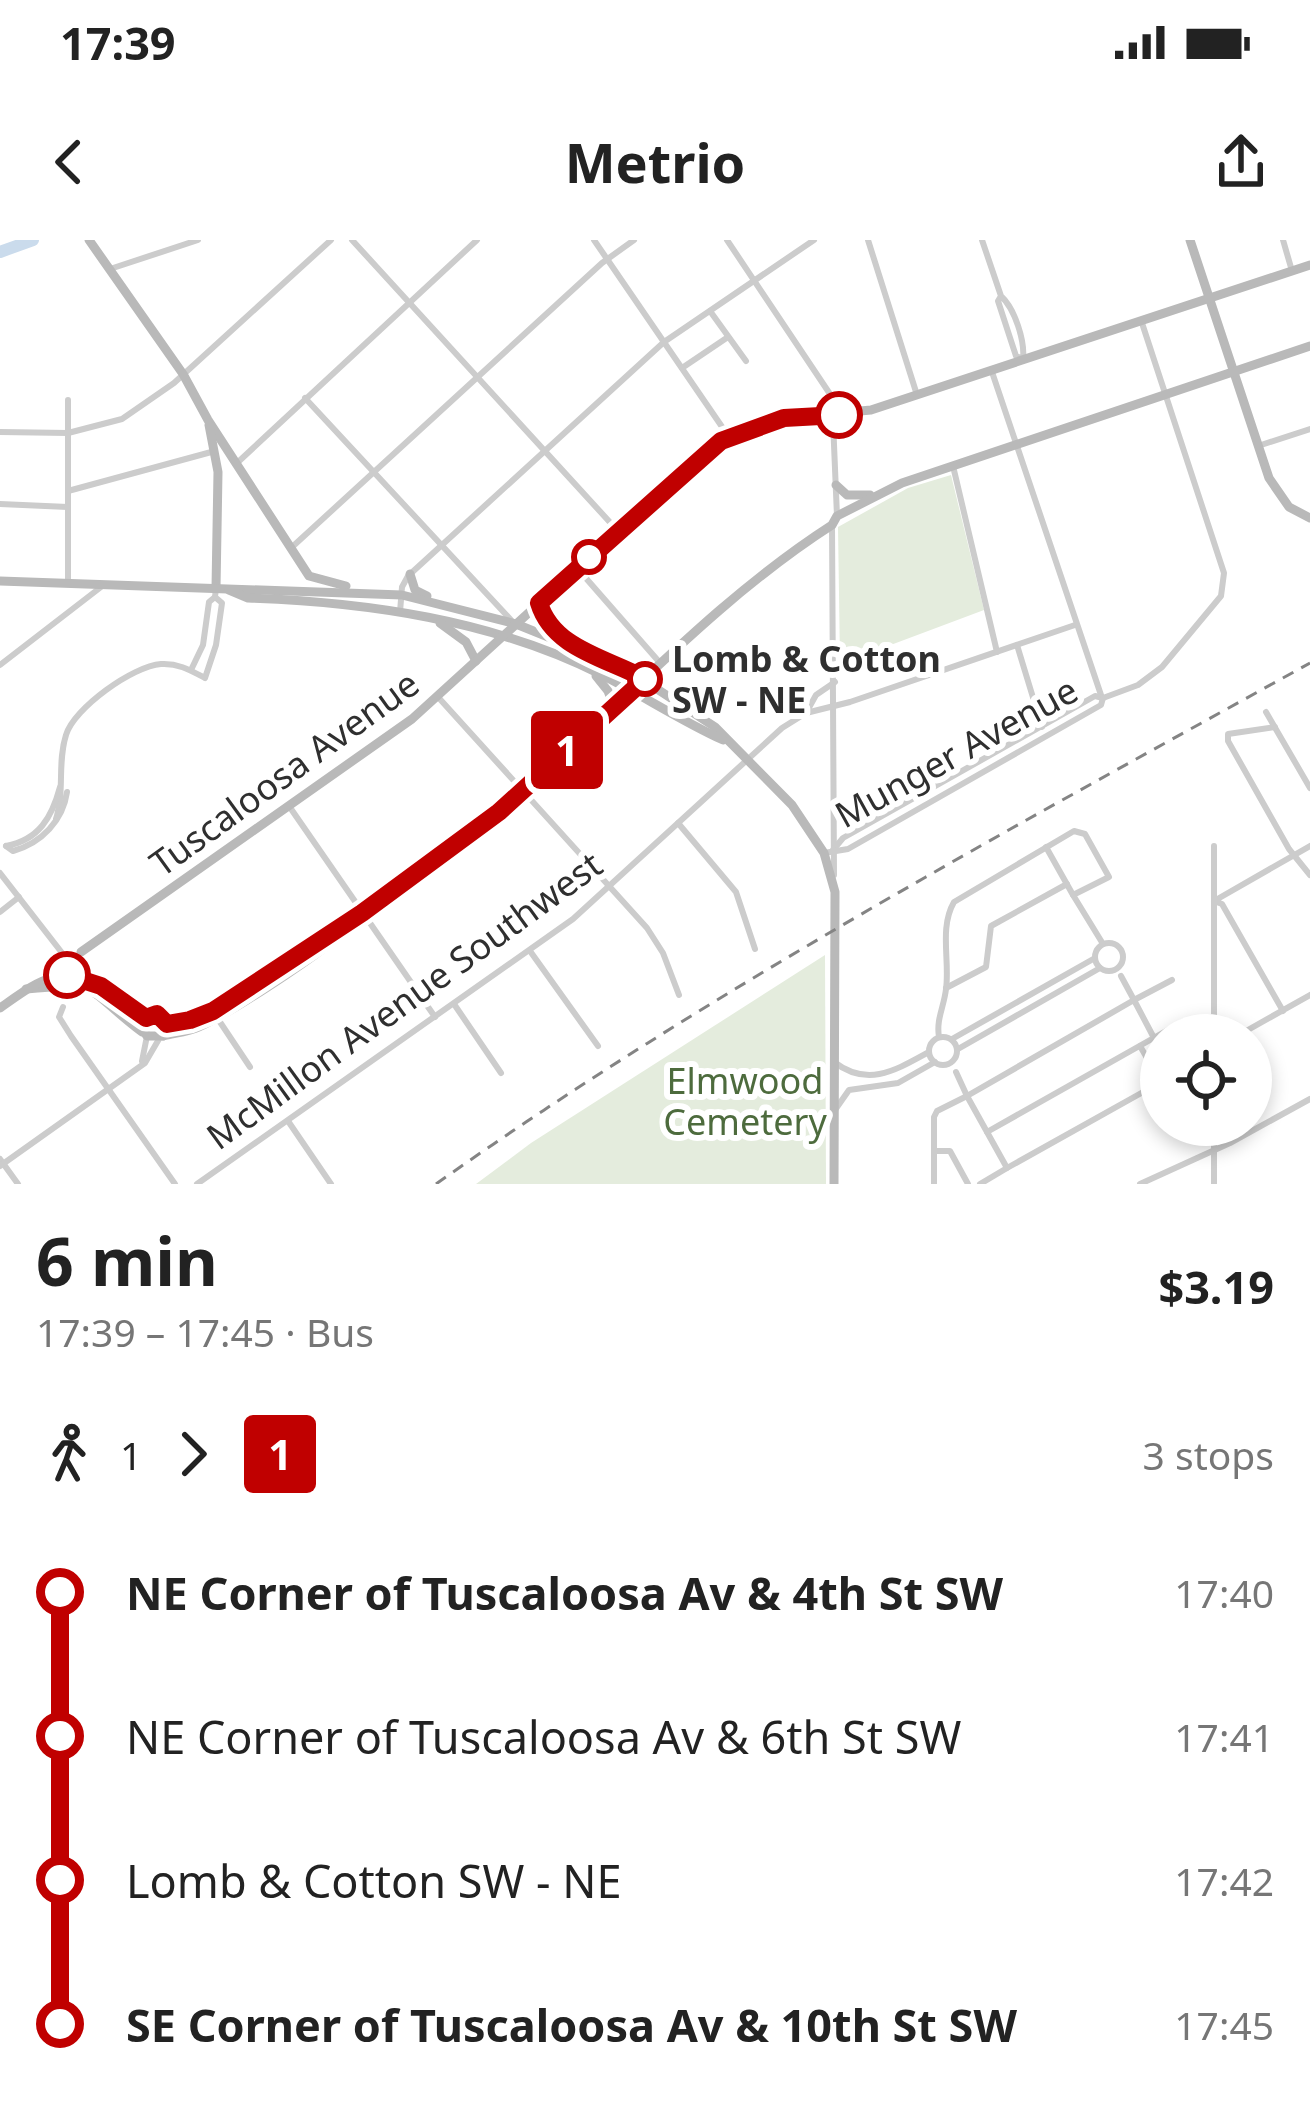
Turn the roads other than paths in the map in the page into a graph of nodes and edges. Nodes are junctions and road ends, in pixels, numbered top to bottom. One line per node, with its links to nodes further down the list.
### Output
1 (89, 240): 16 (street)
2 (197, 240): 16 (street)
3 (331, 240): 31 (street)
4 (352, 240): 20 (street)
5 (477, 240): 20 (street)
6 (595, 240): 14 (street)
7 (634, 240): 14 (street)
8 (727, 240): 18 (street)
9 (814, 240): 18 (street)
10 (868, 240): 34 (street)
11 (982, 240): 26 (street)
12 (1190, 240): 19 (street)
13 (1282, 240): 17 (street)
14 (607, 259): 24 (street); 32 (street)
15 (1310, 265): 17 (street, Tuscaloosa Avenue)
16 (110, 269): 31 (street)
17 (1292, 271): 19 (street, Tuscaloosa Avenue)
18 (755, 281): 21 (street); 37 (street)
19 (1208, 297): 22 (street, Tuscaloosa Avenue); 30 (street)
20 (410, 303): 32 (street); 35 (street)
21 (710, 311): 23 (street); 24 (street)
22 (1141, 320): 26 (street, Tuscaloosa Avenue); 33 (street)
23 (728, 337): 27 (street); 28 (street)
24 (664, 342): 28 (street); 46 (street)
25 (1310, 346): 30 (street)
26 (1023, 359): 29 (street, Tuscaloosa Avenue)
27 (746, 361)
28 (682, 368): 42 (street)
29 (992, 370): 34 (street, Tuscaloosa Avenue); 43 (street)
30 (1232, 372): 33 (street); 44 (street)
31 (183, 374): 38 (street); 41 (street)
32 (477, 377): 46 (street); 49 (street)
33 (1165, 394): 43 (street); 89 (street, Munger Avenue)
34 (917, 395): 37 (street, Tuscaloosa Avenue)
35 (305, 398): 47 (street); 49 (street)
36 (68, 400): 41 (street)
37 (834, 416): 42 (street, Tuscaloosa Avenue); 50 (street)
38 (208, 419): 45 (street); 47 (street)
39 (1310, 429): 44 (street)
40 (0, 432): 41 (street)
41 (68, 433): 51 (street)
42 (729, 437): 57 (street, Tuscaloosa Avenue)
43 (1016, 445): 48 (street); 73 (street)
44 (1258, 446): 55 (street)
45 (214, 451): 51 (street); 65 (street)
46 (545, 451): 57 (street); 58 (street)
47 (237, 463): 59 (street)
48 (953, 466): 52 (street); 79 (street)
49 (373, 473): 58 (street); 59 (street)
50 (836, 485): 52 (street); 56 (street)
51 (68, 491): 54 (street)
52 (881, 494): 56 (street)
53 (0, 504): 54 (street)
54 (68, 507): 63 (street)
55 (1310, 518)
56 (834, 520): 81 (street); 86 (street)
57 (618, 530): 60 (street, Tuscaloosa Avenue)
58 (440, 547): 61 (street); 72 (street)
59 (290, 548): 66 (street)
60 (577, 568): 68 (street, Tuscaloosa Avenue); 81 (street)
61 (410, 574): 67 (street); 69 (street)
62 (0, 581): 63 (street)
63 (68, 583): 64 (street)
64 (104, 584): 65 (street); 82 (street)
65 (219, 591): 66 (street); 70 (street); 75 (street); 76 (street)
66 (375, 593): 67 (street)
67 (402, 595): 69 (street); 70 (street)
68 (539, 603): 72 (street, Tuscaloosa Avenue); 77 (street)
69 (448, 605): 72 (street)
70 (400, 613): 71 (street)
71 (435, 620): 74 (street); 80 (street)
72 (515, 624): 74 (street, Tuscaloosa Avenue); 77 (street)
73 (1076, 626): 78 (street, McMillon Avenue Southwest); 89 (street)
74 (503, 635): 80 (street, Tuscaloosa Avenue); 83 (street)
75 (205, 636): 76 (street); 84 (street)
76 (217, 640): 84 (street)
77 (570, 645): 85 (street)
78 (1017, 645): 79 (street, McMillon Avenue Southwest); 95 (street)
79 (997, 652): 90 (street, McMillon Avenue Southwest)
80 (476, 661): 88 (street, Tuscaloosa Avenue)
81 (661, 664): 85 (street)
82 (0, 665)
83 (587, 669): 87 (street); 91 (street)
84 (191, 670): 100 (street)
85 (645, 679): 87 (street); 96 (street)
86 (835, 682): 90 (street); 93 (street)
87 (631, 692): 91 (street); 96 (street)
88 (437, 696): 102 (street); 105 (street, Tuscaloosa Avenue)
89 (1102, 698): 95 (street, Munger Avenue); 98 (street, Munger Avenue)
90 (835, 705): 93 (street, McMillon Avenue Southwest); 110 (street)
91 (614, 707): 102 (street)
92 (1267, 712): 94 (street)
93 (806, 713): 99 (street, McMillon Avenue Southwest)
94 (1275, 727): 101 (street); 111 (street)
95 (1042, 728): 97 (street, Munger Avenue)
96 (728, 742): 99 (street)
97 (1010, 745): 98 (street); 103 (street, Munger Avenue)
98 (1016, 754): 104 (street, Munger Avenue)
99 (747, 761): 106 (street, McMillon Avenue Southwest); 110 (street)
100 (62, 784): 100 (street)
101 (1310, 788)
102 (522, 791): 115 (street); 120 (street)
103 (921, 795): 104 (street); 110 (street, Munger Avenue)
104 (927, 804): 110 (street, Munger Avenue)
105 (289, 806): 120 (street); 124 (street, Tuscaloosa Avenue)
106 (678, 823): 115 (street, McMillon Avenue Southwest); 122 (street)
107 (1214, 846): 118 (street)
108 (1310, 846): 111 (street)
109 (1046, 847): 114 (street); 116 (street); 130 (street)
110 (829, 852): 152 (street)
111 (1294, 854): 113 (street); 118 (street)
112 (0, 873): 117 (street)
113 (1310, 875)
114 (1067, 884): 116 (street); 130 (street)
115 (610, 887): 123 (street, McMillon Avenue Southwest); 131 (street)
116 (1073, 895): 121 (street)
117 (19, 897): 119 (street); 128 (street)
118 (1214, 902): 137 (street); 140 (street)
119 (0, 912)
120 (362, 913): 138 (street); 142 (street)
121 (1102, 944): 125 (street); 127 (street)
122 (755, 949)
123 (530, 951): 134 (street, McMillon Avenue Southwest); 148 (street)
124 (81, 952)
125 (1095, 958): 126 (street); 147 (street)
126 (1100, 968): 127 (street); 150 (street)
127 (1117, 968): 133 (street)
128 (68, 980): 136 (street); 143 (street); 145 (street)
129 (1172, 980): 133 (street)
130 (946, 988): 146 (street)
131 (679, 995)
132 (1310, 995): 137 (street)
133 (1134, 1000): 139 (street); 159 (street)
134 (454, 1004): 142 (street, McMillon Avenue Southwest); 156 (street)
135 (63, 1007): 157 (street)
136 (0, 1008)
137 (1282, 1010): 141 (street)
138 (215, 1014): 144 (street); 145 (street); 155 (street)
139 (1141, 1014)
140 (1214, 1014)
141 (1272, 1016)
142 (435, 1017): 162 (street, McMillon Avenue Southwest)
143 (146, 1018): 144 (street); 145 (street)
144 (167, 1024): 145 (street)
145 (153, 1036): 157 (street)
146 (939, 1037): 147 (street); 151 (street)
147 (952, 1039): 150 (street)
148 (598, 1046)
149 (1140, 1046): 163 (street)
150 (958, 1049): 154 (street)
151 (929, 1052): 152 (street); 153 (street)
152 (834, 1062): 161 (street)
153 (934, 1062): 154 (street); 161 (street)
154 (950, 1063): 159 (street)
155 (250, 1067)
156 (501, 1073)
157 (108, 1089): 167 (street); 170 (street)
158 (1140, 1094): 168 (street)
159 (967, 1096): 163 (street); 165 (street)
160 (1310, 1099): 166 (street)
161 (834, 1113): 173 (street)
162 (288, 1121): 171 (street, McMillon Avenue Southwest); 172 (street)
163 (987, 1132): 168 (street)
164 (1214, 1146): 166 (street)
165 (934, 1151): 174 (street); 175 (street)
166 (1214, 1151): 177 (street); 178 (street)
167 (1, 1163): 169 (street)
168 (1007, 1168): 176 (street)
169 (18, 1184)
170 (175, 1184)
171 (197, 1184)
172 (332, 1184)
173 (834, 1184)
174 (934, 1184)
175 (968, 1184)
176 (980, 1184)
177 (1140, 1184)
178 (1214, 1184)

